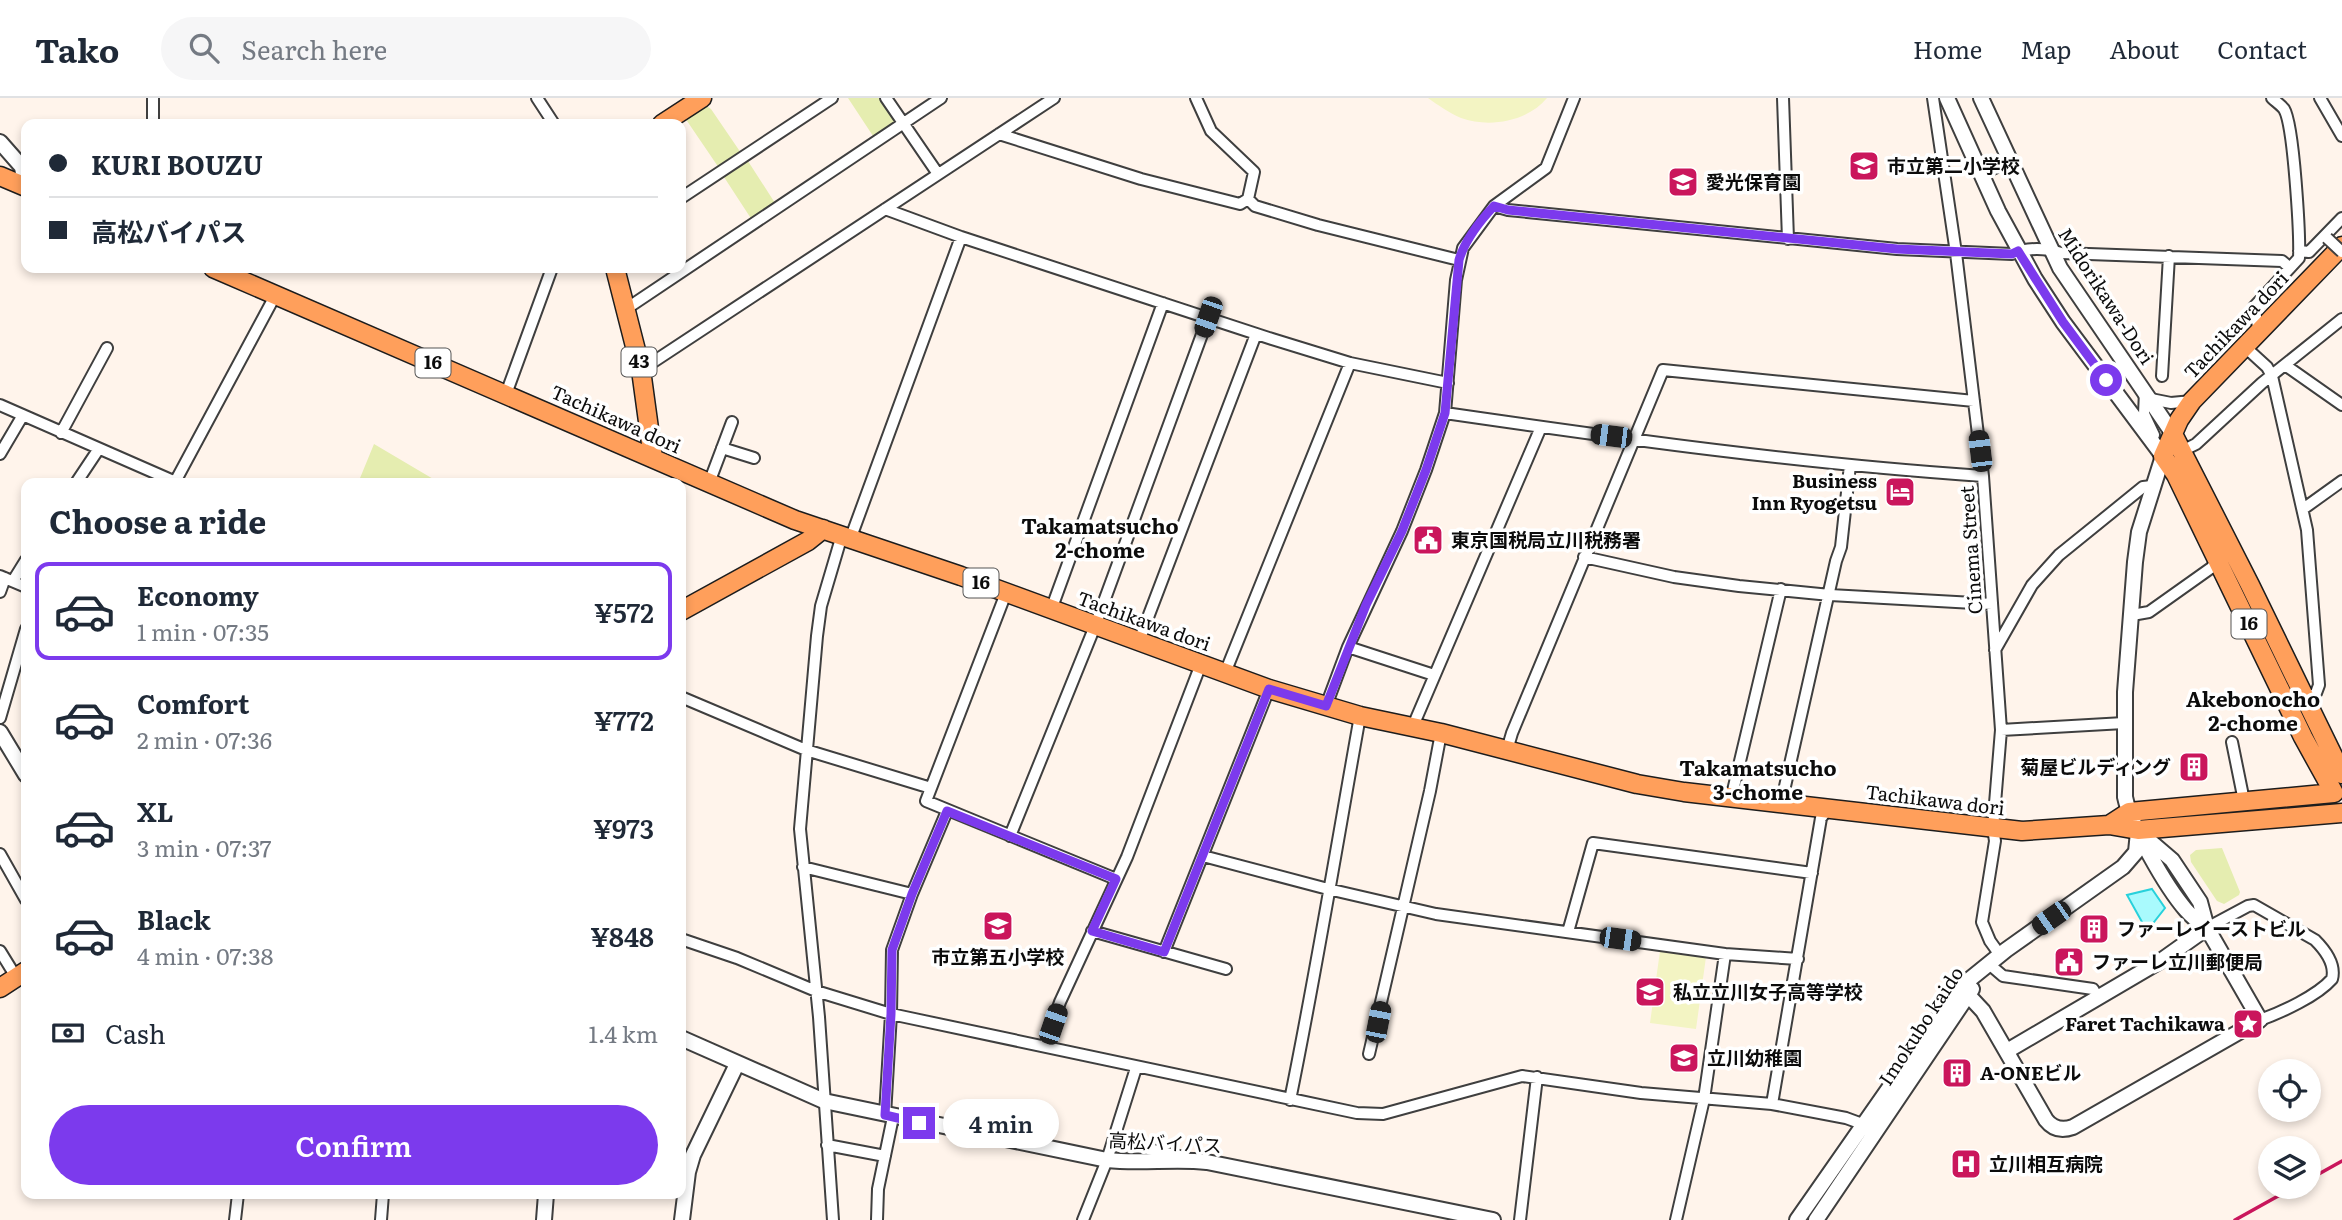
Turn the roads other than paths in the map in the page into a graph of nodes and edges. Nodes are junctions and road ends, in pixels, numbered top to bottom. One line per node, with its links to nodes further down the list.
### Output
1 (153, 98): 16 (street)
2 (537, 98): 17 (street)
3 (702, 98): 18 (main road)
4 (832, 98): 29 (street)
5 (886, 98): 19 (street)
6 (942, 98): 19 (street)
7 (1054, 98): 20 (street)
8 (1196, 98): 30 (street)
9 (1574, 98): 31 (street)
10 (1783, 98): 35 (street)
11 (1933, 98): 41 (street, Cinema Street)
12 (1947, 98): 26 (street)
13 (1981, 98): 23 (street, Midorikawa-Dori)
14 (2272, 98): 39 (street)
15 (2320, 98): 21 (street)
16 (153, 119)
17 (551, 119)
18 (670, 119)
19 (904, 123): 25 (street); 45 (street)
20 (999, 134): 25 (street); 30 (street)
21 (2342, 136)
22 (0, 142): 24 (street)
23 (2010, 161): 26 (street); 37 (street, Midorikawa-Dori)
24 (21, 166)
25 (938, 174): 32 (street)
26 (1982, 174): 38 (street)
27 (0, 176): 28 (main road)
28 (21, 185)
29 (686, 195)
30 (1248, 199): 43 (street)
31 (1494, 206): 35 (street); 43 (street)
32 (885, 209): 34 (street); 61 (street)
33 (2342, 218): 36 (street)
34 (961, 237): 51 (street); 95 (street)
35 (1788, 239): 41 (street)
36 (2331, 240): 39 (street); 40 (street, bridge); 55 (main road, Tachikawa dori)
37 (2050, 249): 38 (street); 42 (street); 66 (street, Midorikawa-Dori)
38 (2018, 251): 41 (street); 82 (street)
39 (2299, 251): 44 (street)
40 (2342, 252)
41 (1956, 253): 67 (street, Cinema Street)
42 (2169, 256): 44 (street); 62 (street)
43 (1459, 260): 64 (street)
44 (2290, 268): 55 (street)
45 (686, 269)
46 (225, 273): 50 (main road, Tachikawa dori / 16)
47 (550, 273): 65 (street)
48 (616, 273): 52 (main road, 43)
49 (680, 273): 52 (street)
50 (275, 294): 65 (main road, Tachikawa dori / 16); 89 (street)
51 (1163, 303): 53 (street); 106 (street)
52 (626, 309): 61 (main road, 43)
53 (1208, 317): 56 (street); 108 (street)
54 (2342, 319): 60 (street)
55 (2259, 331): 57 (main road, Tachikawa dori)
56 (1256, 334): 59 (street); 109 (street)
57 (2244, 346): 63 (street); 68 (main road, Tachikawa dori)
58 (107, 348): 75 (street)
59 (1350, 363): 64 (street); 114 (street)
60 (2285, 365): 63 (street); 70 (street)
61 (641, 370): 83 (main road, 43)
62 (2162, 376)
63 (2272, 376): 80 (street); 93 (street)
64 (1448, 383): 71 (street)
65 (506, 394): 83 (main road, Tachikawa dori / 16)
66 (2148, 395): 68 (street); 76 (street, Midorikawa-Dori); 82 (street)
67 (1974, 401): 77 (street); 86 (street, Cinema Street)
68 (2192, 401): 76 (main road, Tachikawa dori)
69 (0, 405): 72 (street)
70 (2342, 405)
71 (1445, 413): 74 (street); 110 (street)
72 (23, 415): 75 (street); 81 (street)
73 (732, 422): 78 (street)
74 (1541, 427): 77 (street); 115 (street)
75 (61, 433): 79 (street)
76 (2173, 434): 80 (main road, 16); 82 (main road, Tachikawa dori)
77 (1634, 439): 85 (street); 97 (street)
78 (722, 448): 84 (street); 91 (street)
79 (98, 450): 87 (street); 88 (street)
80 (2182, 450): 96 (main road, 16)
81 (0, 454)
82 (2163, 456): 92 (street, Tachikawa dori); 96 (main road, 16)
83 (653, 458): 91 (main road, Tachikawa dori / 16)
84 (754, 458)
85 (1850, 465): 86 (street); 103 (street)
86 (1983, 476): 104 (street, Cinema Street)
87 (79, 478)
88 (166, 478)
89 (178, 478)
90 (2342, 481): 93 (street)
91 (709, 483): 94 (main road, Tachikawa dori / 16)
92 (2152, 486): 107 (street, Tachikawa dori); 111 (street)
93 (2303, 509): 118 (street)
94 (823, 529): 95 (main road, Tachikawa dori / 16); 105 (main road)
95 (846, 536): 102 (main road, Tachikawa dori / 16); 128 (street)
96 (2226, 556): 107 (street); 118 (main road, 16); 133 (main road, 16)
97 (1584, 557): 100 (street); 129 (street)
98 (21, 564): 99 (street)
99 (6, 578): 101 (street)
100 (1782, 589): 103 (street); 134 (street)
101 (0, 593)
102 (1006, 593): 106 (main road, Tachikawa dori / 16); 132 (street)
103 (1830, 595): 104 (street); 136 (street)
104 (1992, 604): 111 (street, Cinema Street)
105 (686, 608)
106 (1051, 610): 108 (main road, Tachikawa dori / 16)
107 (2132, 615): 122 (street, Tachikawa dori)
108 (1096, 626): 109 (main road, Tachikawa dori / 16); 144 (street)
109 (1139, 641): 113 (main road, Tachikawa dori / 16)
110 (1348, 647): 115 (street); 119 (street)
111 (1995, 650): 124 (street, Cinema Street)
112 (21, 656): 121 (street)
113 (1201, 663): 114 (main road, Tachikawa dori / 16); 149 (street)
114 (1225, 673): 116 (main road, Tachikawa dori / 16)
115 (1434, 675): 123 (street)
116 (1269, 689): 119 (main road, Tachikawa dori / 16); 146 (street)
117 (686, 699): 128 (street)
118 (2306, 700): 131 (main road, 16)
119 (1326, 706): 120 (main road, Tachikawa dori / 16)
120 (1360, 716): 123 (main road, Tachikawa dori / 16); 151 (street)
121 (0, 718)
122 (2124, 723): 124 (street); 139 (street, Tachikawa dori)
123 (1413, 726): 126 (main road, Tachikawa dori / 16)
124 (2001, 730): 142 (street, Cinema Street)
125 (0, 732): 130 (street)
126 (1441, 733): 129 (main road, Tachikawa dori / 16); 153 (street)
127 (2232, 742): 135 (street)
128 (806, 750): 132 (street); 147 (street)
129 (1507, 750): 134 (main road, Tachikawa dori / 16)
130 (21, 767)
131 (2342, 774)
132 (931, 788): 138 (street)
133 (2338, 793): 135 (main road, 16)
134 (1731, 799): 136 (main road, Tachikawa dori / 16)
135 (2244, 802): 139 (main road, 16)
136 (1781, 804): 137 (main road, Tachikawa dori / 16)
137 (1828, 809): 142 (main road, Tachikawa dori / 16); 148 (street)
138 (947, 811): 144 (street); 152 (street)
139 (2129, 812): 141 (main road, 16); 143 (street, Tachikawa dori)
140 (2342, 813): 143 (main road, 16)
141 (2109, 825): 142 (main road, Tachikawa dori / 16); 143 (main road, 16)
142 (1993, 828): 162 (street, Cinema Street)
143 (2138, 830): 154 (street, Tachikawa dori); 162 (street)
144 (1010, 836): 149 (street)
145 (0, 854): 150 (street)
146 (1203, 856): 151 (street); 159 (street)
147 (803, 867): 152 (street); 166 (street)
148 (1812, 873): 156 (street); 161 (street)
149 (1116, 879): 155 (street)
150 (21, 880)
151 (1328, 889): 153 (street); 180 (street)
152 (912, 894): 169 (street)
153 (1402, 906): 156 (street); 175 (street)
154 (2207, 929): 168 (street); 171 (street, Tachikawa dori); 171 (street)
155 (1092, 931): 159 (street); 173 (street)
156 (1568, 932): 160 (street)
157 (686, 941): 166 (street)
158 (0, 951): 164 (street)
159 (1164, 952): 163 (street)
160 (1725, 954): 161 (street); 179 (street)
161 (1798, 959): 182 (street)
162 (1990, 964): 167 (street, Imokubo kaido); 168 (street)
163 (1226, 969)
164 (21, 974): 165 (main road)
165 (0, 988)
166 (816, 990): 169 (street); 181 (street)
167 (1964, 992): 170 (street, Imokubo kaido); 174 (street)
168 (2098, 998): 174 (street)
169 (891, 1014): 173 (street); 183 (street)
170 (1945, 1018): 184 (street, Imokubo kaido); 206 (street, Imokubo kaido)
171 (2260, 1020): 174 (street)
172 (686, 1040): 176 (street, 高松バイパス)
173 (1045, 1046): 177 (street)
174 (2007, 1051)
175 (1369, 1054)
176 (737, 1064): 181 (street, 高松バイパス); 190 (street)
177 (1136, 1068): 180 (street); 185 (street)
178 (1537, 1077): 179 (street); 180 (street); 203 (street)
179 (1704, 1099): 182 (street); 204 (street)
180 (1290, 1100)
181 (824, 1101): 183 (street, 高松バイパス); 186 (street)
182 (1772, 1104): 184 (street)
183 (889, 1116): 187 (street); 188 (street, 高松バイパス)
184 (1865, 1125): 205 (street, Imokubo kaido)
185 (1114, 1141): 188 (street); 189 (street)
186 (827, 1145): 187 (street); 199 (street)
187 (885, 1156): 200 (street)
188 (1107, 1160): 189 (street, 高松バイパス); 201 (street)
189 (1207, 1162): 202 (street, 高松バイパス)
190 (686, 1188)
191 (237, 1199): 195 (street)
192 (383, 1199): 196 (street)
193 (546, 1199): 197 (street)
194 (685, 1199): 198 (street)
195 (235, 1220)
196 (381, 1220)
197 (544, 1220)
198 (682, 1220)
199 (833, 1220)
200 (877, 1220)
201 (1083, 1220)
202 (1493, 1220)
203 (1520, 1220)
204 (1676, 1220)
205 (1797, 1220)
206 (1816, 1220)

